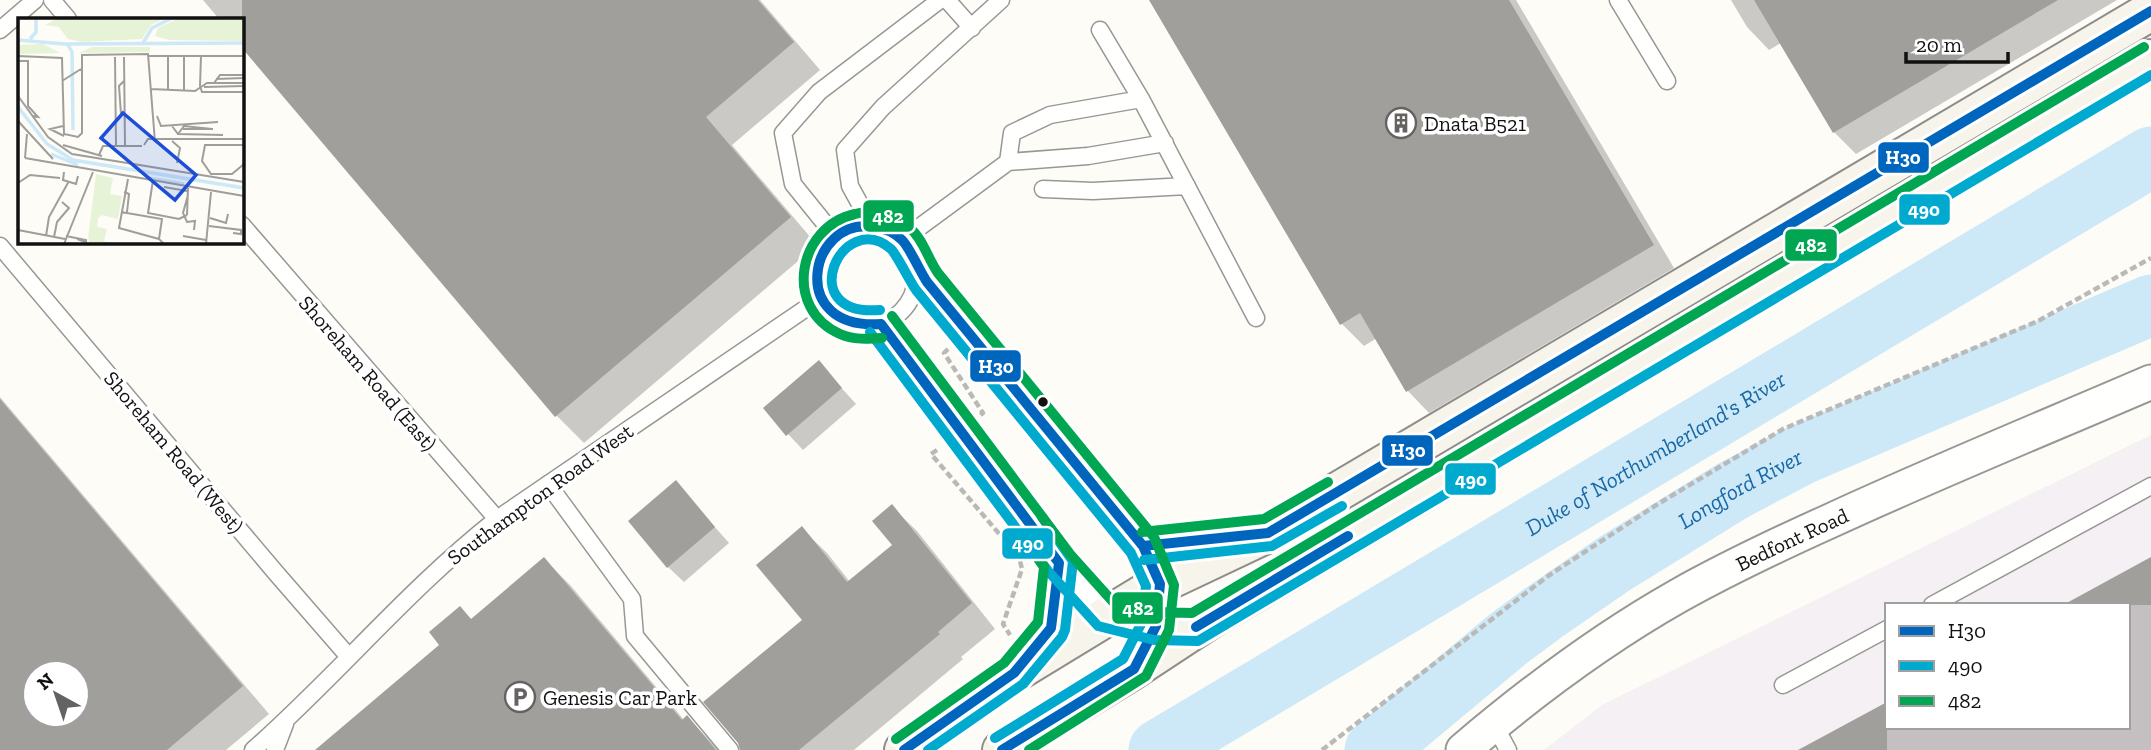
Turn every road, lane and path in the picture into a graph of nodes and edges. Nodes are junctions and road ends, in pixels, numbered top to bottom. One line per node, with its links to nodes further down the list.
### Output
1 (35, 0): 10 (lane)
2 (51, 0): 8 (lane)
3 (940, 0): 21 (lane)
4 (947, 0): 9 (lane)
5 (1001, 0): 9 (lane)
6 (1618, 0): 13 (lane)
7 (2151, 11): 36 (street)
8 (67, 18)
9 (972, 28): 20 (lane)
10 (0, 30)
11 (1100, 30): 14 (lane)
12 (2151, 59): 43 (street)
13 (1667, 81)
14 (1141, 99): 15 (lane); 16 (lane)
15 (1165, 143): 16 (lane); 17 (lane)
16 (1008, 162): 22 (lane)
17 (1187, 186): 18 (lane); 27 (lane)
18 (1044, 189)
19 (243, 226): 35 (lane, Shoreham Road (East))
20 (872, 226): 21 (lane); 22 (lane)
21 (835, 236): 26 (lane)
22 (901, 240): 25 (lane)
23 (0, 246): 45 (lane, Shoreham Road (West))
24 (2151, 258): 56 (path)
25 (915, 264): 28 (lane); 37 (lane)
26 (821, 298): 28 (lane); 33 (lane, Southampton Road West)
27 (1256, 318)
28 (881, 324): 38 (lane)
29 (948, 349): 31 (path)
30 (2151, 382): 50 (street, Bedfont Road)
31 (975, 419)
32 (937, 450): 46 (path)
33 (548, 484): 35 (lane, Southampton Road West); 53 (lane)
34 (2151, 486): 40 (lane)
35 (496, 519): 45 (lane, Southampton Road West)
36 (1268, 533): 37 (lane); 39 (street)
37 (1143, 546): 39 (lane)
38 (1059, 563): 41 (lane); 46 (lane)
39 (1160, 584): 41 (street); 42 (lane)
40 (1936, 603)
41 (1107, 616): 42 (lane); 46 (street)
42 (1156, 626): 43 (lane); 47 (lane)
43 (1196, 627): 47 (street)
44 (1885, 630): 48 (lane)
45 (349, 657): 49 (lane, Southampton Road West)
46 (1020, 665): 54 (street)
47 (1133, 669): 55 (street)
48 (1783, 685)
49 (285, 722): 51 (lane, Southampton Road West); 52 (lane)
50 (1501, 737): 57 (street, Bedfont Road)
51 (253, 750)
52 (275, 750)
53 (730, 750)
54 (904, 750)
55 (1002, 750)
56 (1322, 750)
57 (1464, 750)

